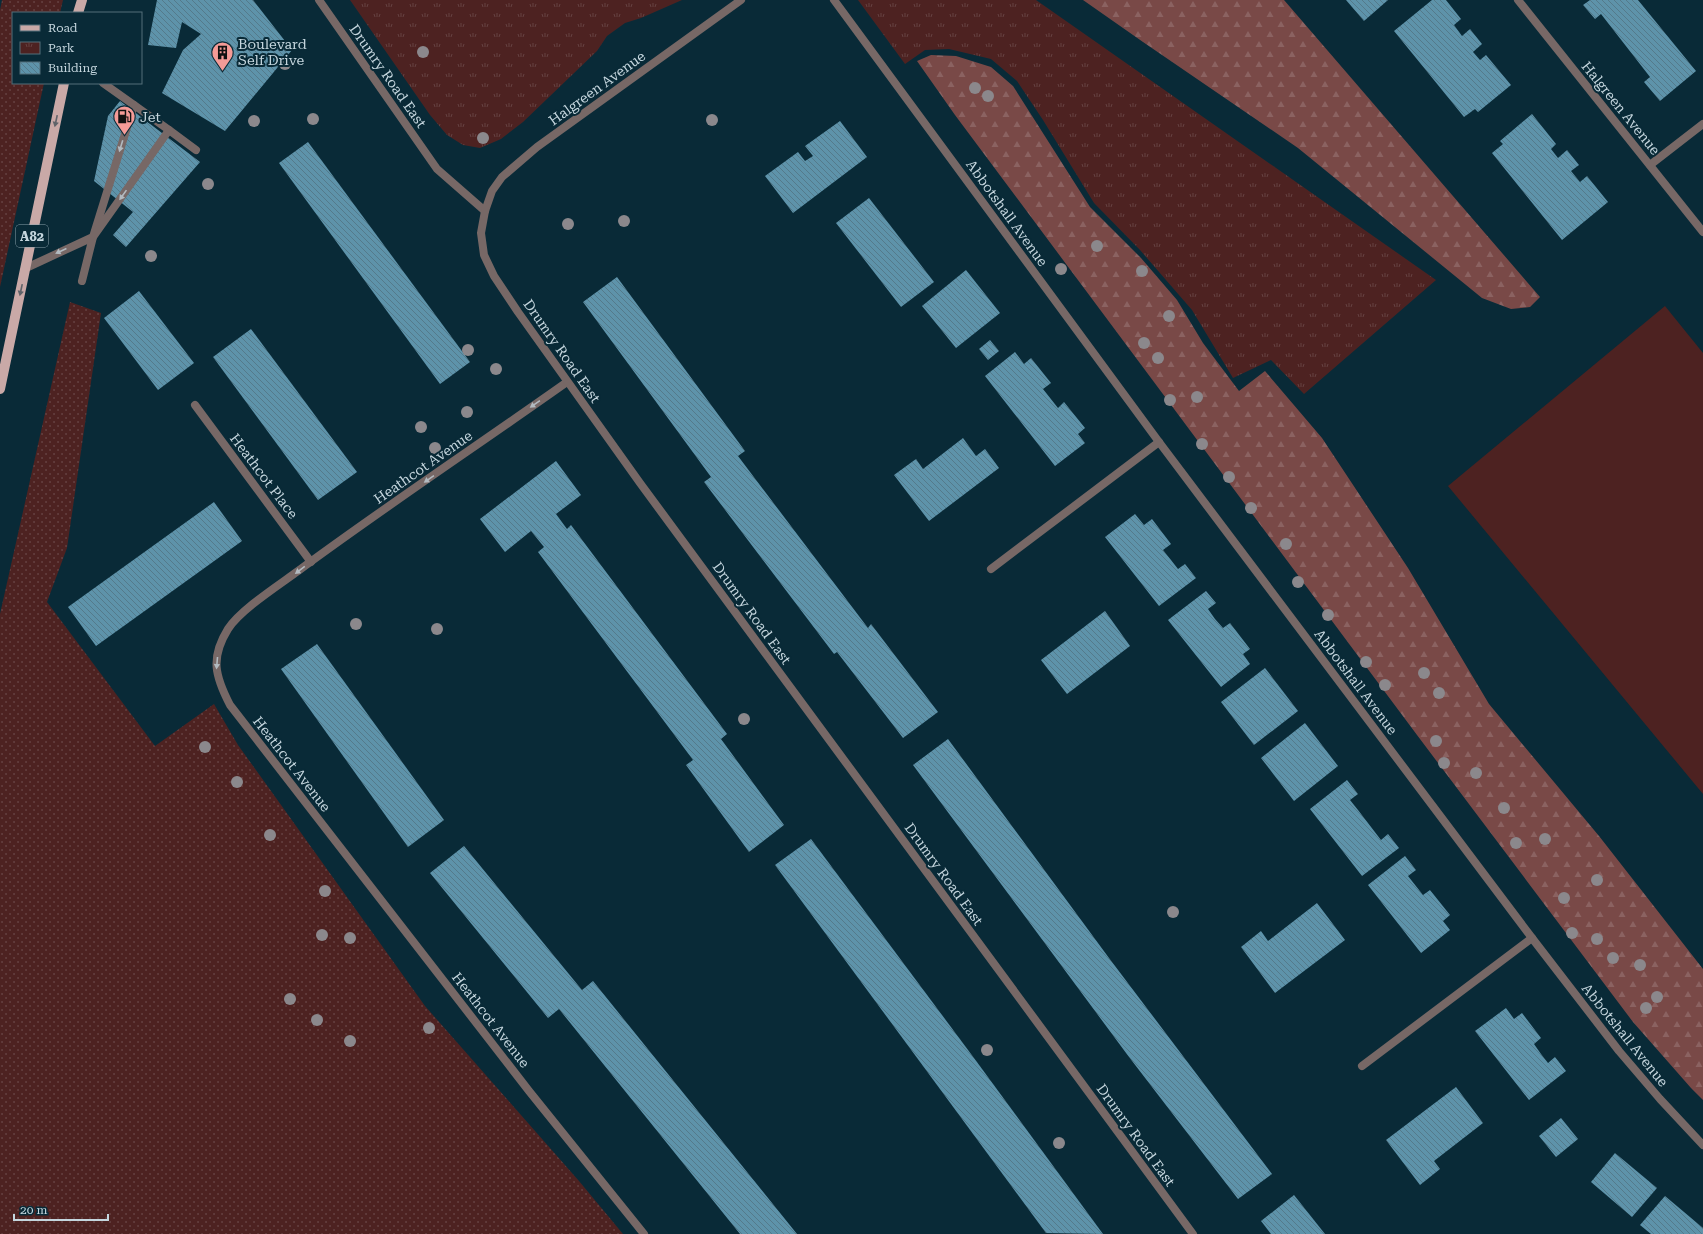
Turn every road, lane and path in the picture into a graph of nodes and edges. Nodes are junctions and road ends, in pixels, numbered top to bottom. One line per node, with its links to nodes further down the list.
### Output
1 (82, 0): 6 (main road)
2 (319, 0): 14 (street, Drumry Road East)
3 (741, 0): 14 (street, Halgreen Avenue)
4 (834, 0): 22 (street, Abbotshall Avenue)
5 (1518, 0): 13 (street, Halgreen Avenue)
6 (78, 12)
7 (64, 84): 17 (main road, A82, one-way to 17)
8 (104, 84): 9 (street)
9 (134, 105): 11 (street); 16 (street, one-way to 16)
10 (1703, 124): 13 (street)
11 (169, 130): 12 (street); 16 (street, one-way to 16)
12 (196, 150)
13 (1650, 165): 15 (street, Halgreen Avenue)
14 (485, 211): 19 (street, Drumry Road East)
15 (1703, 232)
16 (93, 237): 17 (street, one-way to 17); 18 (street)
17 (26, 268): 20 (main road, A82, one-way to 20)
18 (82, 281)
19 (567, 382): 23 (street, Heathcot Avenue, one-way to 23); 29 (street, Drumry Road East)
20 (0, 389)
21 (195, 405): 23 (street, Heathcot Place)
22 (1160, 442): 24 (street); 25 (street, Abbotshall Avenue)
23 (311, 562): 28 (street, Heathcot Avenue, one-way to 28)
24 (991, 569)
25 (1532, 938): 26 (street); 27 (street, Abbotshall Avenue)
26 (1362, 1066)
27 (1703, 1145)
28 (644, 1234)
29 (1193, 1234)

